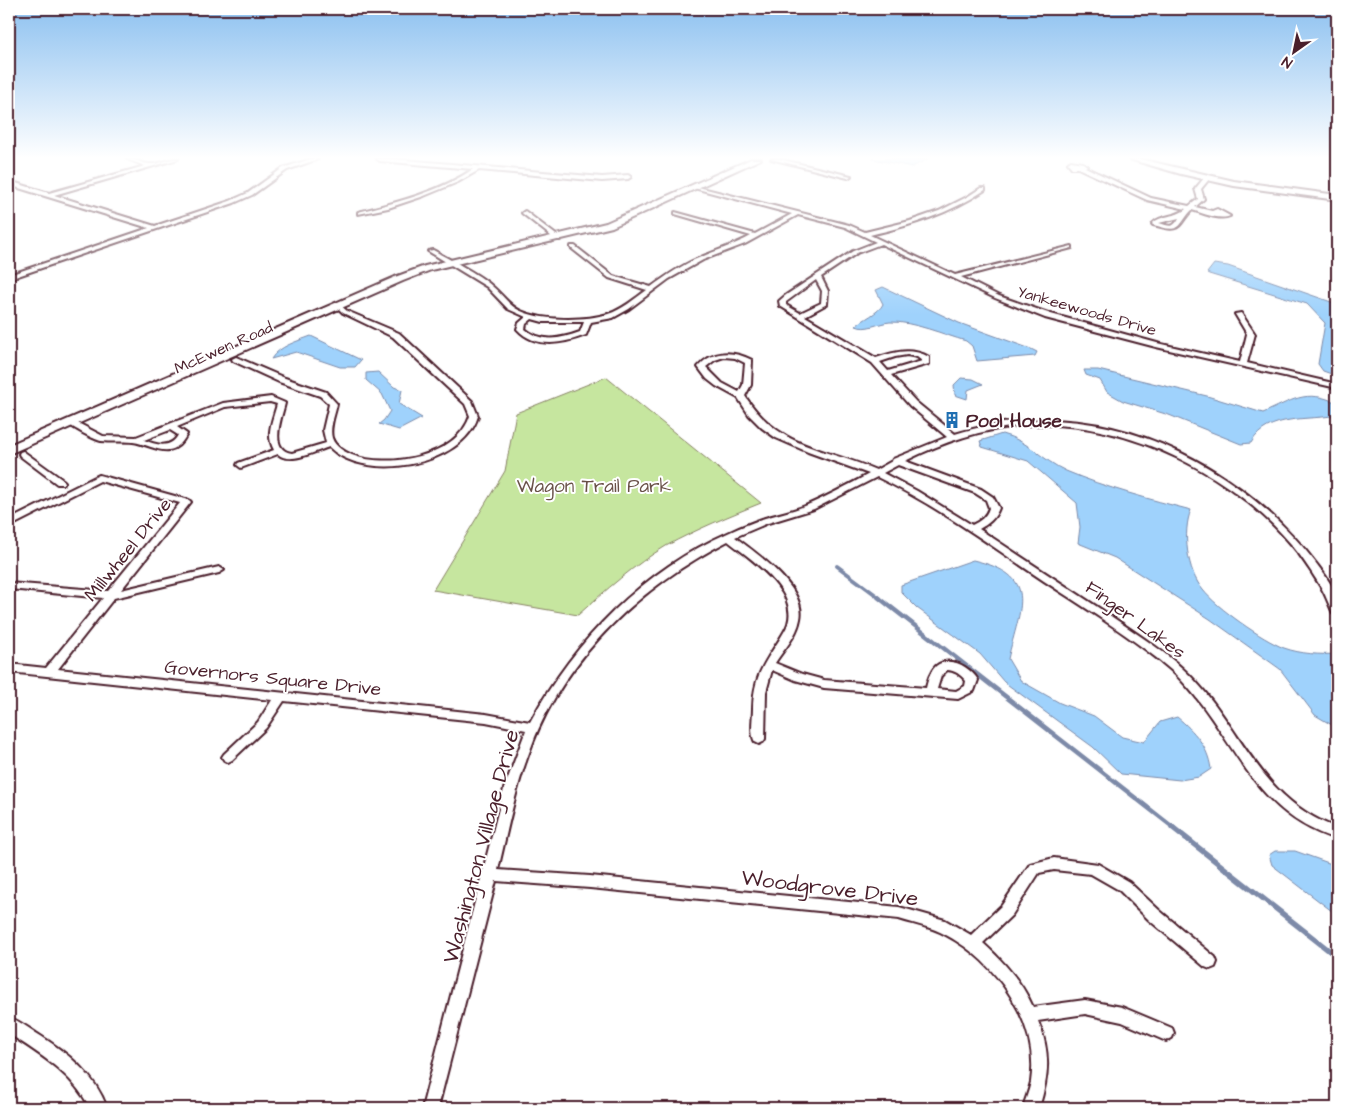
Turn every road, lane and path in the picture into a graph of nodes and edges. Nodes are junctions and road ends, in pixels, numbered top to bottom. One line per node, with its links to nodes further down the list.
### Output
1 (102, 211): 15 (street)
2 (205, 211): 15 (street)
3 (369, 211): 9 (street)
4 (643, 211): 18 (street, McEwen Road)
5 (790, 211): 11 (street, Yankeewoods Drive)
6 (946, 211): 16 (street)
7 (1187, 211): 14 (street)
8 (1204, 211): 12 (street)
9 (360, 213)
10 (525, 213): 18 (street)
11 (797, 213): 16 (street, Yankeewoods Drive); 17 (street)
12 (1212, 213)
13 (677, 214): 17 (street)
14 (1183, 215)
15 (156, 228): 24 (street)
16 (866, 234): 19 (street, Yankeewoods Drive)
17 (757, 236): 27 (street)
18 (558, 239): 23 (street, McEwen Road)
19 (882, 242): 25 (street); 26 (street, Yankeewoods Drive)
20 (573, 246): 27 (street)
21 (1070, 247): 26 (street)
22 (431, 251): 23 (street)
23 (450, 264): 28 (street, McEwen Road); 31 (street)
24 (9, 277)
25 (818, 277): 30 (street); 30 (street)
26 (954, 277): 35 (street, Yankeewoods Drive)
27 (650, 289): 32 (street)
28 (342, 309): 33 (street, McEwen Road); 39 (street, McEwen Road); 43 (street)
29 (1238, 314): 35 (street)
30 (800, 316): 34 (street)
31 (530, 317): 32 (street); 32 (street)
32 (588, 320)
33 (236, 359): 39 (street, McEwen Road); 43 (street)
34 (875, 361): 36 (street); 36 (street)
35 (1243, 365): 37 (street, Yankeewoods Drive)
36 (888, 373): 41 (street)
37 (1337, 386)
38 (741, 396): 38 (street); 50 (street, Finger Lakes)
39 (76, 425): 42 (street); 44 (street, McEwen Road); 46 (street, McEwen Road)
40 (171, 427): 42 (street); 42 (street); 45 (street)
41 (954, 438): 48 (street, Washington Village Drive); 58 (street, Washington Village Drive)
42 (137, 440)
43 (331, 444): 45 (street)
44 (9, 450)
45 (279, 451): 49 (street)
46 (22, 454): 47 (street, McEwen Road); 51 (street)
47 (9, 460)
48 (896, 461): 50 (street, Washington Village Drive); 53 (street)
49 (241, 465)
50 (875, 474): 53 (street, Finger Lakes); 54 (street, Washington Village Drive)
51 (60, 482)
52 (9, 524): 57 (street, Millwheel Drive)
53 (972, 529): 67 (street, Finger Lakes)
54 (729, 537): 59 (street); 64 (street, Washington Village Drive)
55 (219, 570): 57 (street)
56 (9, 586): 57 (street)
57 (113, 595): 61 (street, Millwheel Drive)
58 (1337, 610)
59 (770, 665): 62 (street); 65 (street)
60 (9, 668): 61 (street, Governors Square Drive)
61 (49, 672): 63 (street, Governors Square Drive)
62 (930, 693)
63 (280, 698): 64 (street, Governors Square Drive); 66 (street)
64 (532, 728): 68 (street, Washington Village Drive)
65 (758, 739)
66 (228, 757)
67 (1337, 834)
68 (490, 875): 69 (street, Woodgrove Drive); 75 (street, Washington Village Drive)
69 (972, 944): 70 (street); 71 (street, Woodgrove Drive)
70 (1210, 962)
71 (1029, 1015): 73 (street); 76 (street, Woodgrove Drive)
72 (9, 1025): 74 (street)
73 (1166, 1033)
74 (99, 1108)
75 (430, 1108)
76 (1031, 1108)

